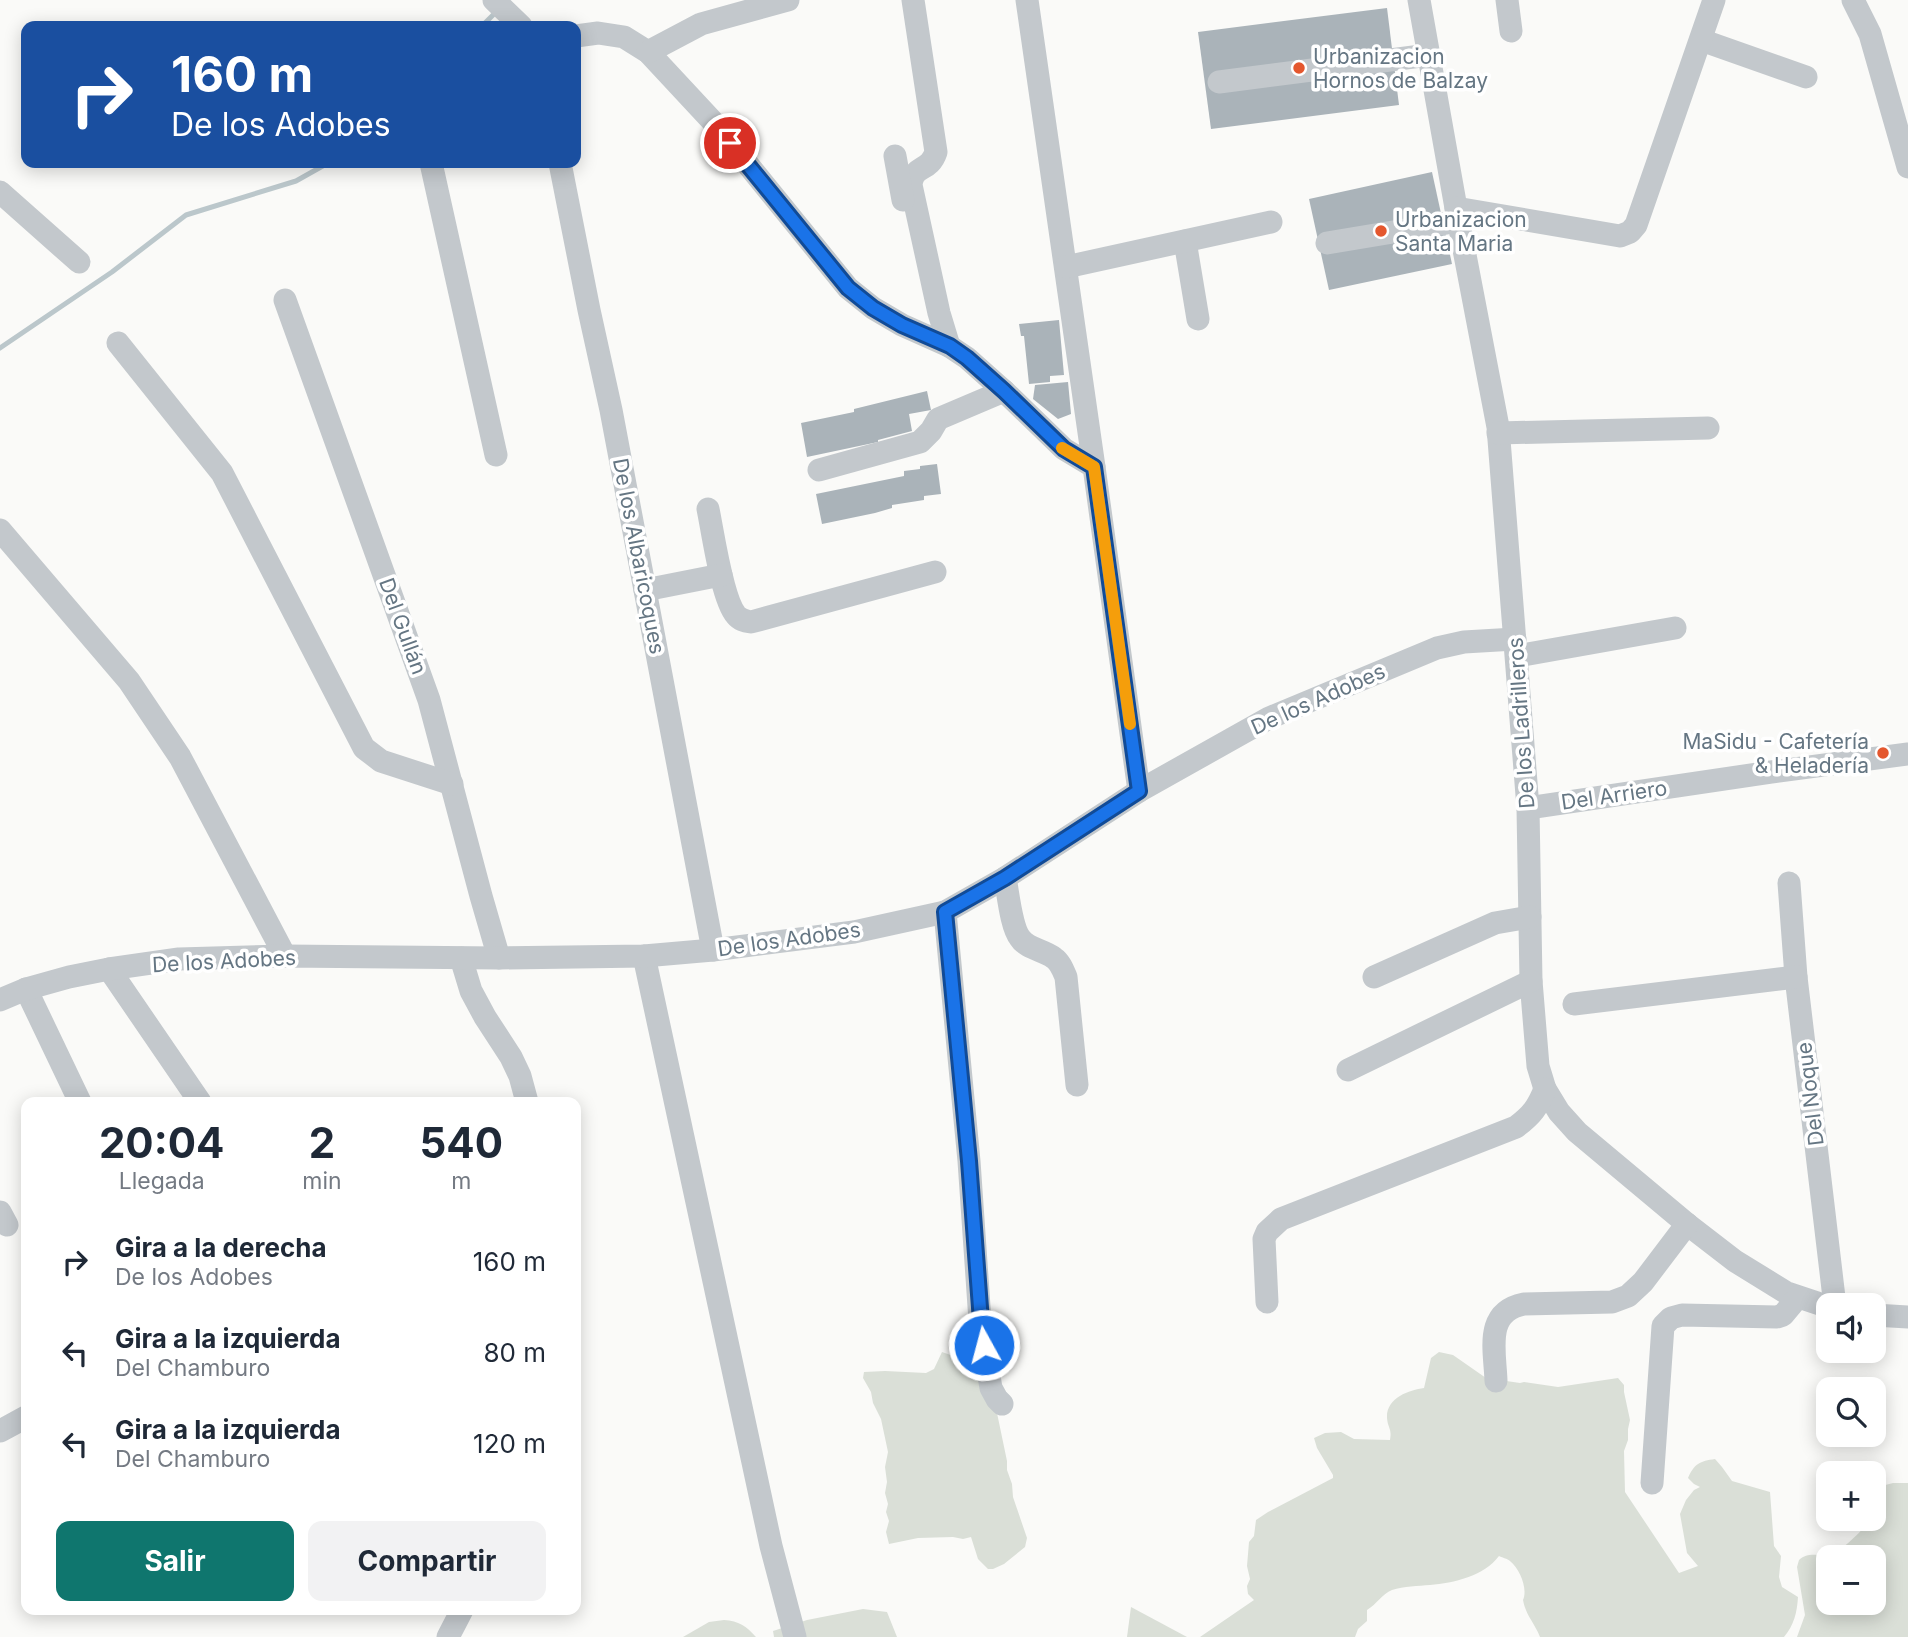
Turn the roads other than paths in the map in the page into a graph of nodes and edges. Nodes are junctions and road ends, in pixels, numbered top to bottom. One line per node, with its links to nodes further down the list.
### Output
1 (494, 0): 9 (street)
2 (788, 0): 13 (street)
3 (913, 0): 32 (street)
4 (1027, 0): 27 (street)
5 (1419, 0): 14 (street, De los Ladrilleros)
6 (1507, 0): 10 (street)
7 (1714, 0): 12 (street)
8 (1853, 0): 18 (street)
9 (516, 21)
10 (1511, 32)
11 (581, 35): 13 (street)
12 (1701, 40): 15 (street); 22 (street)
13 (648, 52): 30 (street)
14 (1429, 55): 16 (street); 22 (street, De los Ladrilleros)
15 (1806, 77)
16 (1219, 82)
17 (895, 156): 30 (street)
18 (1908, 167)
19 (432, 168): 36 (street)
20 (561, 168): 43 (street, De los Albaricoques)
21 (0, 192): 26 (street)
22 (1457, 215): 25 (street); 35 (street, De los Ladrilleros)
23 (1271, 222): 24 (street)
24 (1185, 241): 27 (street); 29 (street)
25 (1327, 243)
26 (79, 261)
27 (1066, 267): 37 (street)
28 (285, 300): 47 (street, Del Gullán)
29 (1198, 319)
30 (923, 334): 32 (street)
31 (118, 343): 47 (street)
32 (950, 346): 33 (street)
33 (1004, 391): 37 (street); 38 (street)
34 (1708, 428): 35 (street)
35 (1498, 433): 45 (street, De los Ladrilleros)
36 (496, 455)
37 (1094, 467): 48 (street)
38 (819, 470)
39 (708, 509): 42 (street)
40 (0, 530): 56 (street)
41 (936, 572): 42 (street)
42 (721, 575): 43 (street)
43 (645, 590): 54 (street, De los Albaricoques)
44 (1675, 628): 45 (street, De los Adobes)
45 (1516, 647): 48 (street, De los Adobes); 49 (street, De los Ladrilleros)
46 (1908, 754): 49 (street, Del Arriero)
47 (452, 784): 58 (street, Del Gullán)
48 (1139, 791): 50 (street, De los Adobes)
49 (1528, 808): 53 (street, De los Ladrilleros)
50 (1005, 878): 52 (street, De los Adobes); 67 (street)
51 (1789, 883): 61 (street, Del Noque)
52 (945, 912): 54 (street, De los Adobes); 80 (street)
53 (1530, 917): 60 (street); 62 (street, De los Ladrilleros)
54 (713, 950): 55 (street, De los Adobes)
55 (644, 956): 58 (street, De los Adobes); 86 (street)
56 (285, 957): 57 (street, De los Adobes); 59 (street, De los Adobes)
57 (461, 958): 58 (street, De los Adobes); 71 (street)
58 (499, 958)
59 (109, 969): 63 (street, De los Adobes); 70 (street)
60 (1374, 977)
61 (1796, 977): 65 (street); 73 (street, Del Noque)
62 (1531, 981): 66 (street); 68 (street, De los Ladrilleros)
63 (26, 989): 64 (street, De los Adobes); 69 (street)
64 (0, 1000)
65 (1574, 1004)
66 (1348, 1070)
67 (1077, 1086)
68 (1545, 1089): 72 (street, De los Ladrilleros); 75 (street)
69 (78, 1097)
70 (197, 1097)
71 (526, 1097)
72 (1687, 1224): 74 (street, De los Ladrilleros); 79 (street)
73 (1833, 1293)
74 (1797, 1297): 76 (street, De los Ladrilleros); 83 (street)
75 (1267, 1302)
76 (1816, 1303)
77 (1886, 1316): 78 (street)
78 (1908, 1317)
79 (1496, 1381)
80 (1002, 1404)
81 (21, 1420): 82 (street)
82 (0, 1431)
83 (1652, 1483)
84 (460, 1615): 85 (street)
85 (448, 1637)
86 (795, 1637)

